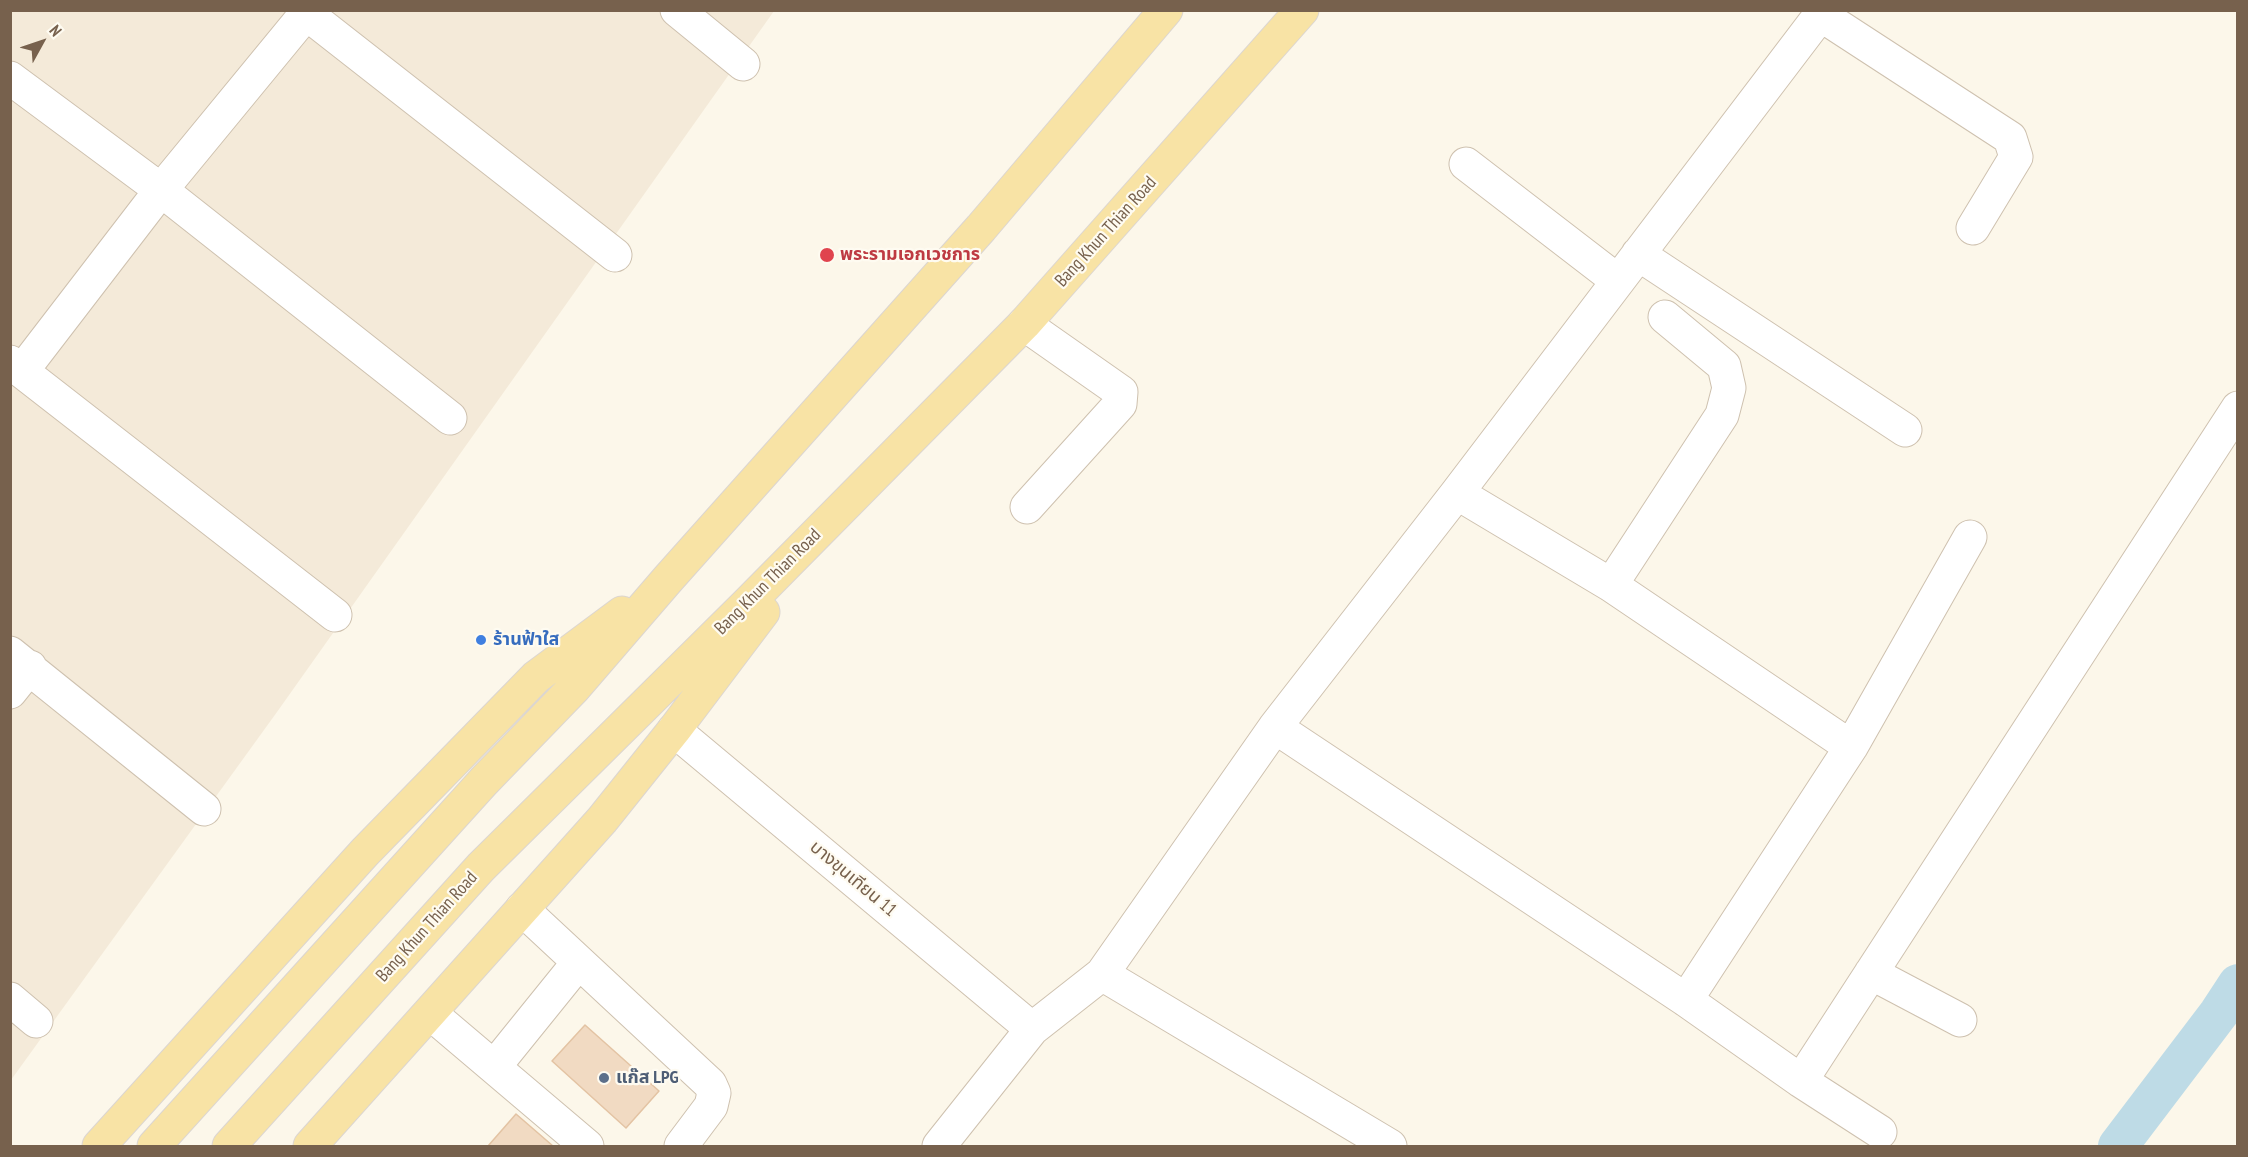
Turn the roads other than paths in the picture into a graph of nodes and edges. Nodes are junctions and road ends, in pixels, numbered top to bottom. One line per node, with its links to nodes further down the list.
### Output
1 (677, 10): 6 (street)
2 (1166, 10): 24 (main road)
3 (1302, 10): 15 (main road, Bang Khun Thian Road)
4 (306, 12): 9 (street); 12 (street)
5 (1823, 13): 10 (street); 11 (street)
6 (743, 64)
7 (10, 78): 9 (street)
8 (1466, 164): 13 (street)
9 (161, 190): 16 (street); 18 (street)
10 (1973, 228)
11 (1638, 254): 13 (street); 19 (street)
12 (615, 255)
13 (1618, 281): 20 (street)
14 (1665, 317): 25 (street)
15 (1024, 324): 21 (street); 22 (main road, Bang Khun Thian Road)
16 (16, 367): 26 (street)
17 (2238, 408): 35 (street)
18 (450, 418)
19 (1905, 430)
20 (1457, 493): 25 (street); 28 (street)
21 (1027, 507)
22 (839, 510): 29 (main road); 47 (main road, Bang Khun Thian Road)
23 (1970, 537): 30 (street)
24 (668, 579): 45 (main road); 46 (main road)
25 (1611, 585): 30 (street)
26 (335, 615)
27 (17, 671): 31 (street)
28 (1275, 727): 34 (street); 37 (street)
29 (674, 730): 32 (main road); 41 (street, บางขุนเทียน 11)
30 (1851, 747): 37 (street)
31 (204, 810)
32 (522, 909): 33 (street); 38 (main road)
33 (578, 963): 42 (street); 50 (street)
34 (1102, 974): 41 (street); 52 (street)
35 (1871, 974): 39 (street); 43 (street)
36 (10, 999): 40 (street)
37 (1686, 1000): 43 (street)
38 (430, 1013): 42 (street); 48 (main road)
39 (1960, 1020)
40 (36, 1021)
41 (1032, 1029): 51 (street)
42 (494, 1067): 49 (street)
43 (1801, 1082): 44 (street)
44 (1880, 1132)
45 (99, 1146)
46 (154, 1146)
47 (229, 1146)
48 (310, 1146)
49 (587, 1146)
50 (681, 1146)
51 (939, 1146)
52 (1390, 1146)

